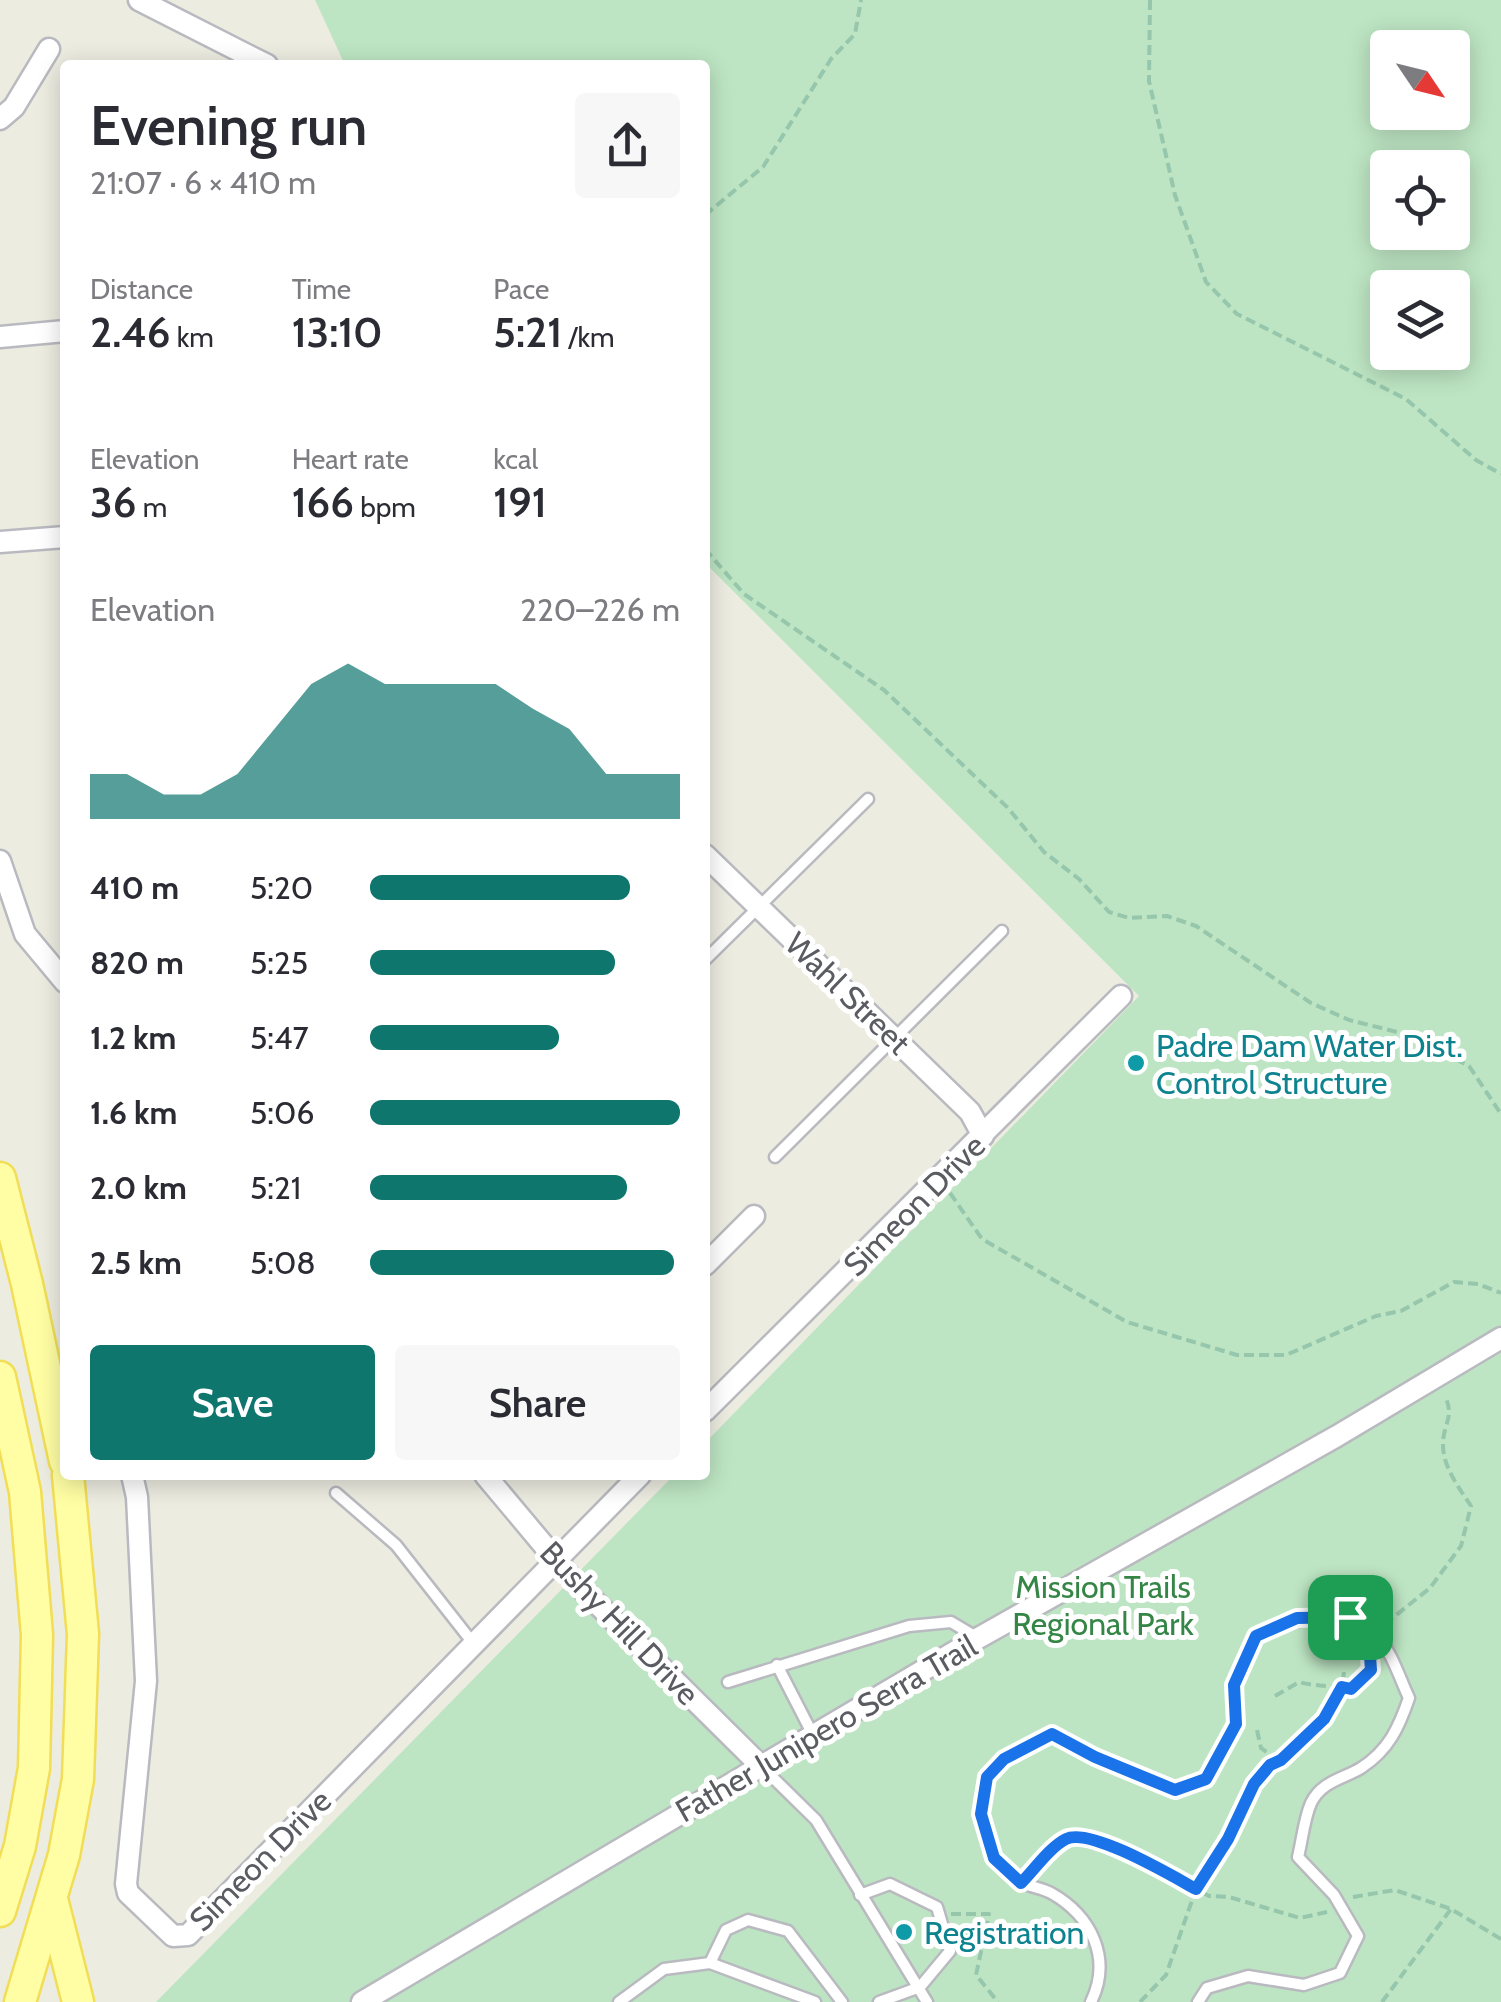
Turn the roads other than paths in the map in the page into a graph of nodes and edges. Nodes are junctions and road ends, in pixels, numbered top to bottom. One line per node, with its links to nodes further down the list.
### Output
1 (139, 0): 3 (street)
2 (50, 50): 4 (street)
3 (257, 60)
4 (0, 119)
5 (60, 331): 6 (street)
6 (0, 337)
7 (60, 537): 8 (street)
8 (0, 542)
9 (868, 799): 12 (lane)
10 (710, 860): 12 (street, Wahl Street)
11 (0, 861): 15 (street)
12 (757, 907): 14 (lane); 17 (street, Wahl Street)
13 (1002, 931): 17 (lane)
14 (710, 955)
15 (60, 976)
16 (1121, 996): 18 (street, Simeon Drive)
17 (895, 1038): 18 (street, Wahl Street); 19 (lane)
18 (983, 1136): 25 (street, Simeon Drive)
19 (775, 1157)
20 (0, 1178): 26 (main road)
21 (754, 1216): 22 (street)
22 (710, 1255)
23 (1501, 1338): 33 (street, Father Junipero Serra Trail)
24 (0, 1377): 41 (main road)
25 (710, 1406)
26 (60, 1438)
27 (68, 1480): 40 (main road)
28 (133, 1480): 34 (street, Simeon Drive)
29 (495, 1480): 32 (street, Bushy Hill Drive)
30 (635, 1480): 32 (street, Simeon Drive)
31 (336, 1493): 34 (lane)
32 (555, 1559): 34 (street, Simeon Drive); 38 (street, Bushy Hill Drive)
33 (978, 1638): 35 (lane); 37 (street, Father Junipero Serra Trail)
34 (472, 1643)
35 (777, 1665): 36 (lane); 37 (lane)
36 (728, 1682)
37 (813, 1735): 38 (street, Father Junipero Serra Trail)
38 (761, 1766): 39 (lane); 46 (street, Father Junipero Serra Trail)
39 (860, 1895): 43 (lane); 43 (lane)
40 (52, 1899): 44 (main road); 45 (main road)
41 (0, 1911)
42 (710, 1963): 47 (lane); 48 (lane); 49 (lane)
43 (920, 1987): 50 (lane); 51 (lane)
44 (20, 2002)
45 (78, 2002)
46 (362, 2002)
47 (619, 2002)
48 (815, 2002)
49 (842, 2002)
50 (879, 2002)
51 (927, 2002)
52 (1091, 2002): 53 (lane)
53 (1198, 2002)

